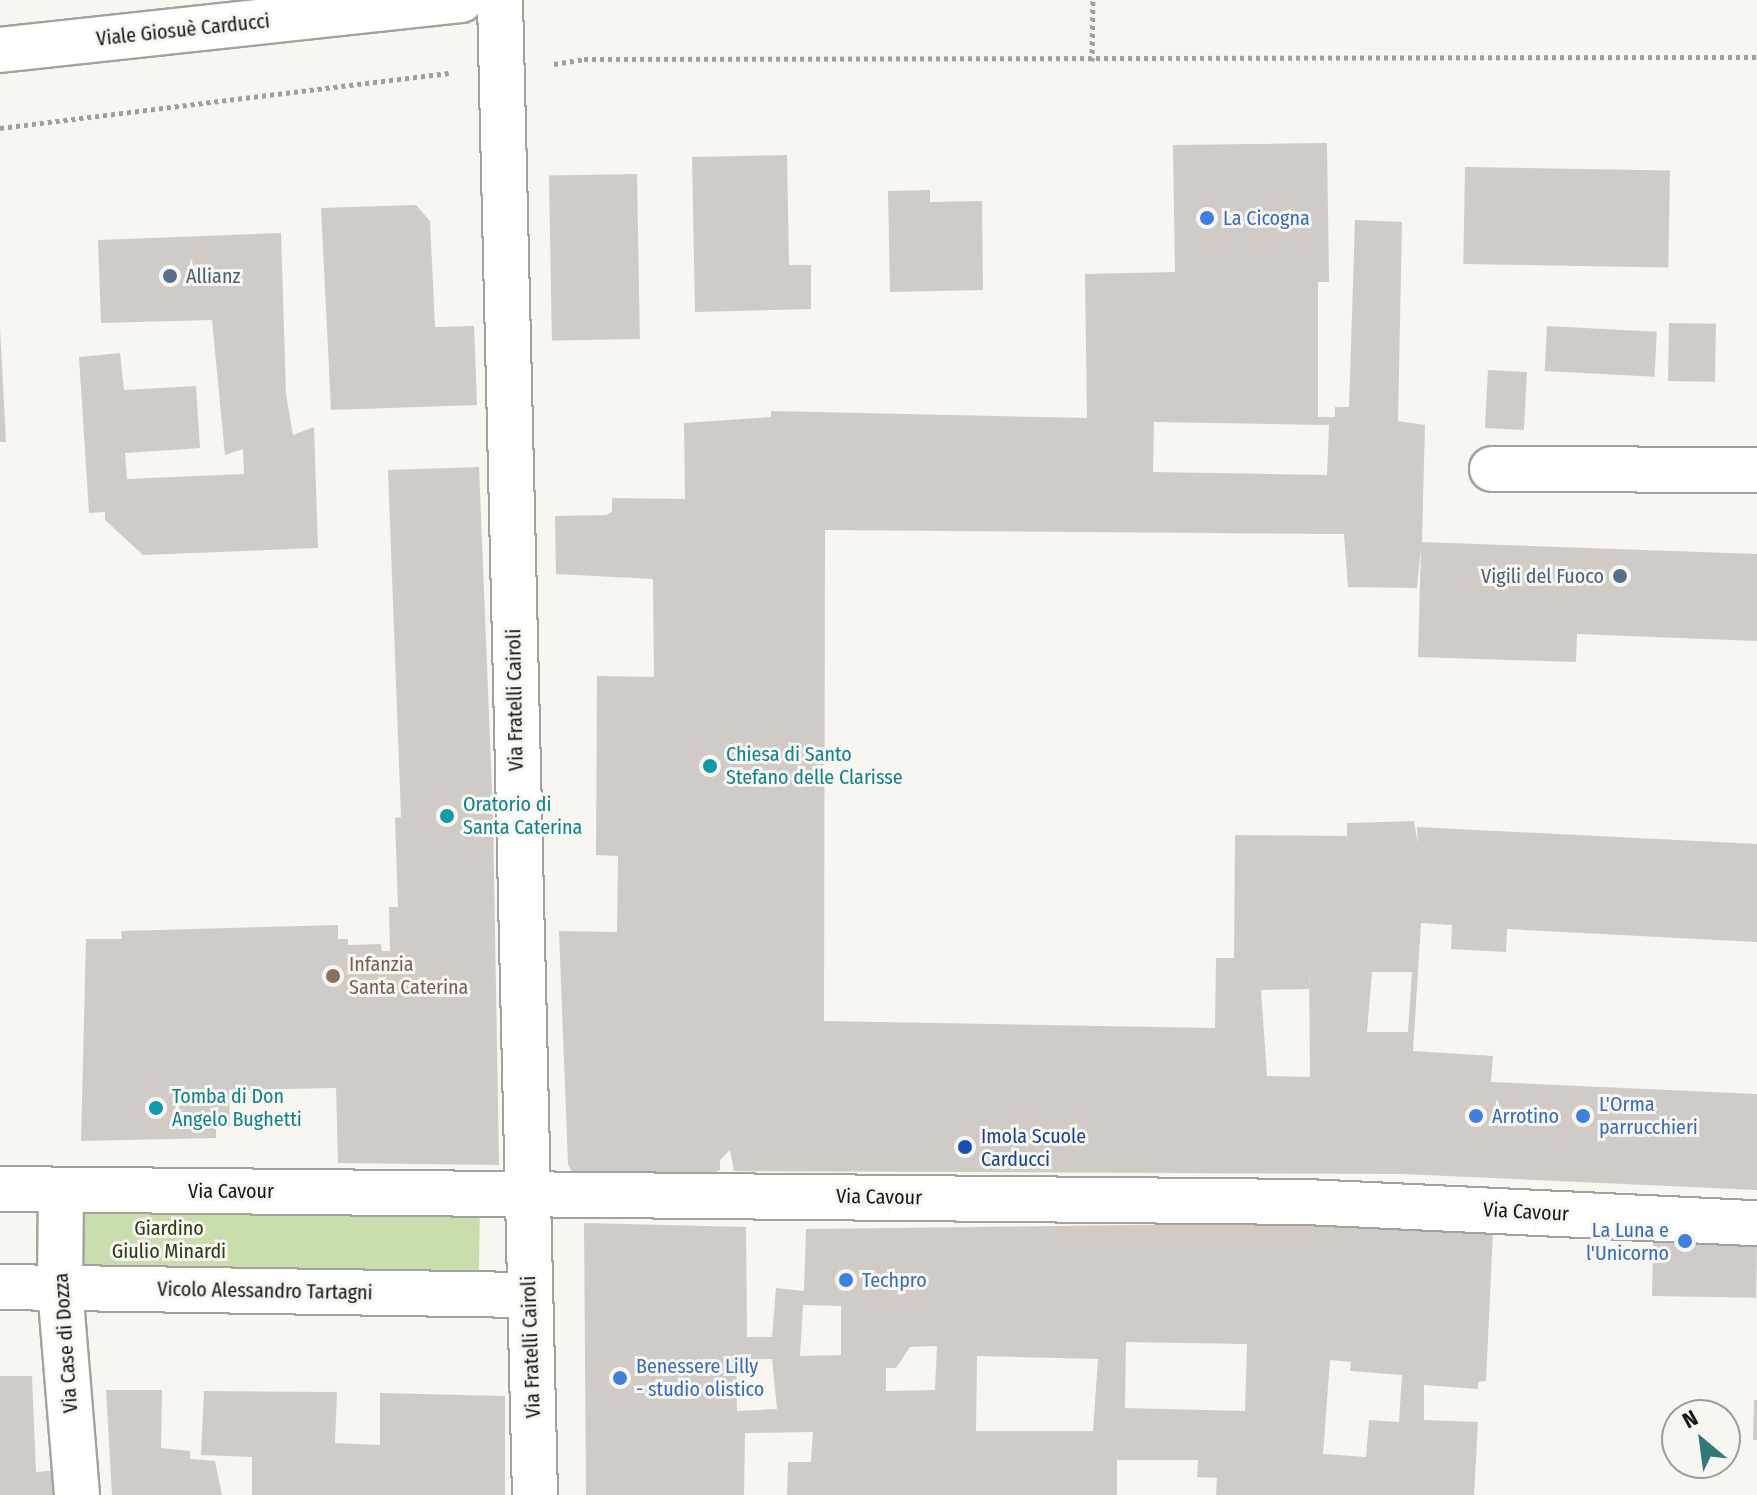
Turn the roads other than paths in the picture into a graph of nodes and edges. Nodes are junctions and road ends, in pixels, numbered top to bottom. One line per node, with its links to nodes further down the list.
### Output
1 (461, 0): 3 (street, Viale Giosuè Carducci)
2 (500, 0): 8 (street, Via Fratelli Cairoli)
3 (0, 50)
4 (1492, 469): 5 (street)
5 (1757, 470)
6 (0, 1189): 7 (street, Via Cavour)
7 (61, 1190): 8 (street, Via Cavour); 11 (street, Via Case di Dozza)
8 (525, 1193): 9 (street, Via Cavour); 12 (street, Via Fratelli Cairoli)
9 (1757, 1223)
10 (0, 1287): 11 (street, Vicolo Alessandro Tartagni)
11 (60, 1288): 12 (street, Vicolo Alessandro Tartagni); 13 (street, Via Case di Dozza)
12 (529, 1295): 14 (street, Via Fratelli Cairoli)
13 (77, 1495)
14 (535, 1495)

